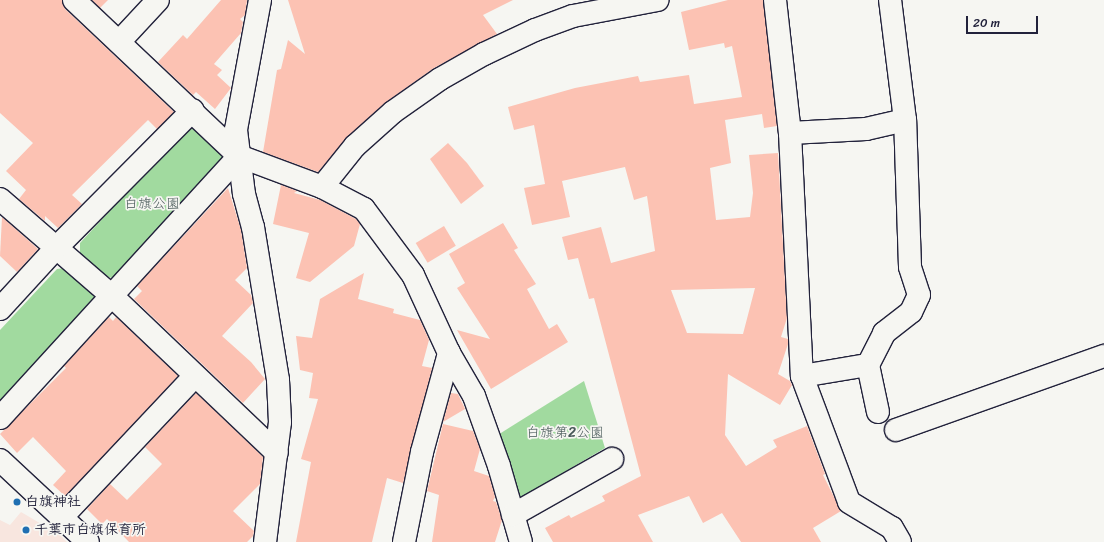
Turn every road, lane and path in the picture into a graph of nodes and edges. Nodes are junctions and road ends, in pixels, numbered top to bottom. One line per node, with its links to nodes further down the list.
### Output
1 (74, 0): 7 (street)
2 (158, 0): 7 (street)
3 (260, 0): 11 (street)
4 (658, 0): 12 (street)
5 (774, 0): 10 (street)
6 (890, 0): 9 (street)
7 (119, 42): 8 (street)
8 (193, 110): 11 (street); 14 (street)
9 (905, 120): 10 (street); 19 (street)
10 (790, 133): 21 (street)
11 (239, 156): 12 (street); 15 (street); 25 (street)
12 (322, 187): 17 (street)
13 (0, 199): 14 (street)
14 (56, 248): 15 (street); 16 (street)
15 (113, 297): 20 (street); 23 (street)
16 (0, 309)
17 (449, 353): 28 (street); 32 (street)
18 (1104, 356): 24 (street)
19 (868, 365): 21 (street); 22 (street)
20 (195, 376): 25 (street); 29 (street)
21 (802, 376): 34 (street)
22 (878, 412)
23 (0, 418)
24 (896, 430)
25 (277, 453): 31 (street)
26 (612, 459): 28 (street)
27 (0, 460): 29 (street)
28 (513, 515): 33 (street)
29 (61, 518): 30 (street)
30 (88, 542)
31 (265, 542)
32 (404, 542)
33 (520, 542)
34 (900, 542)

